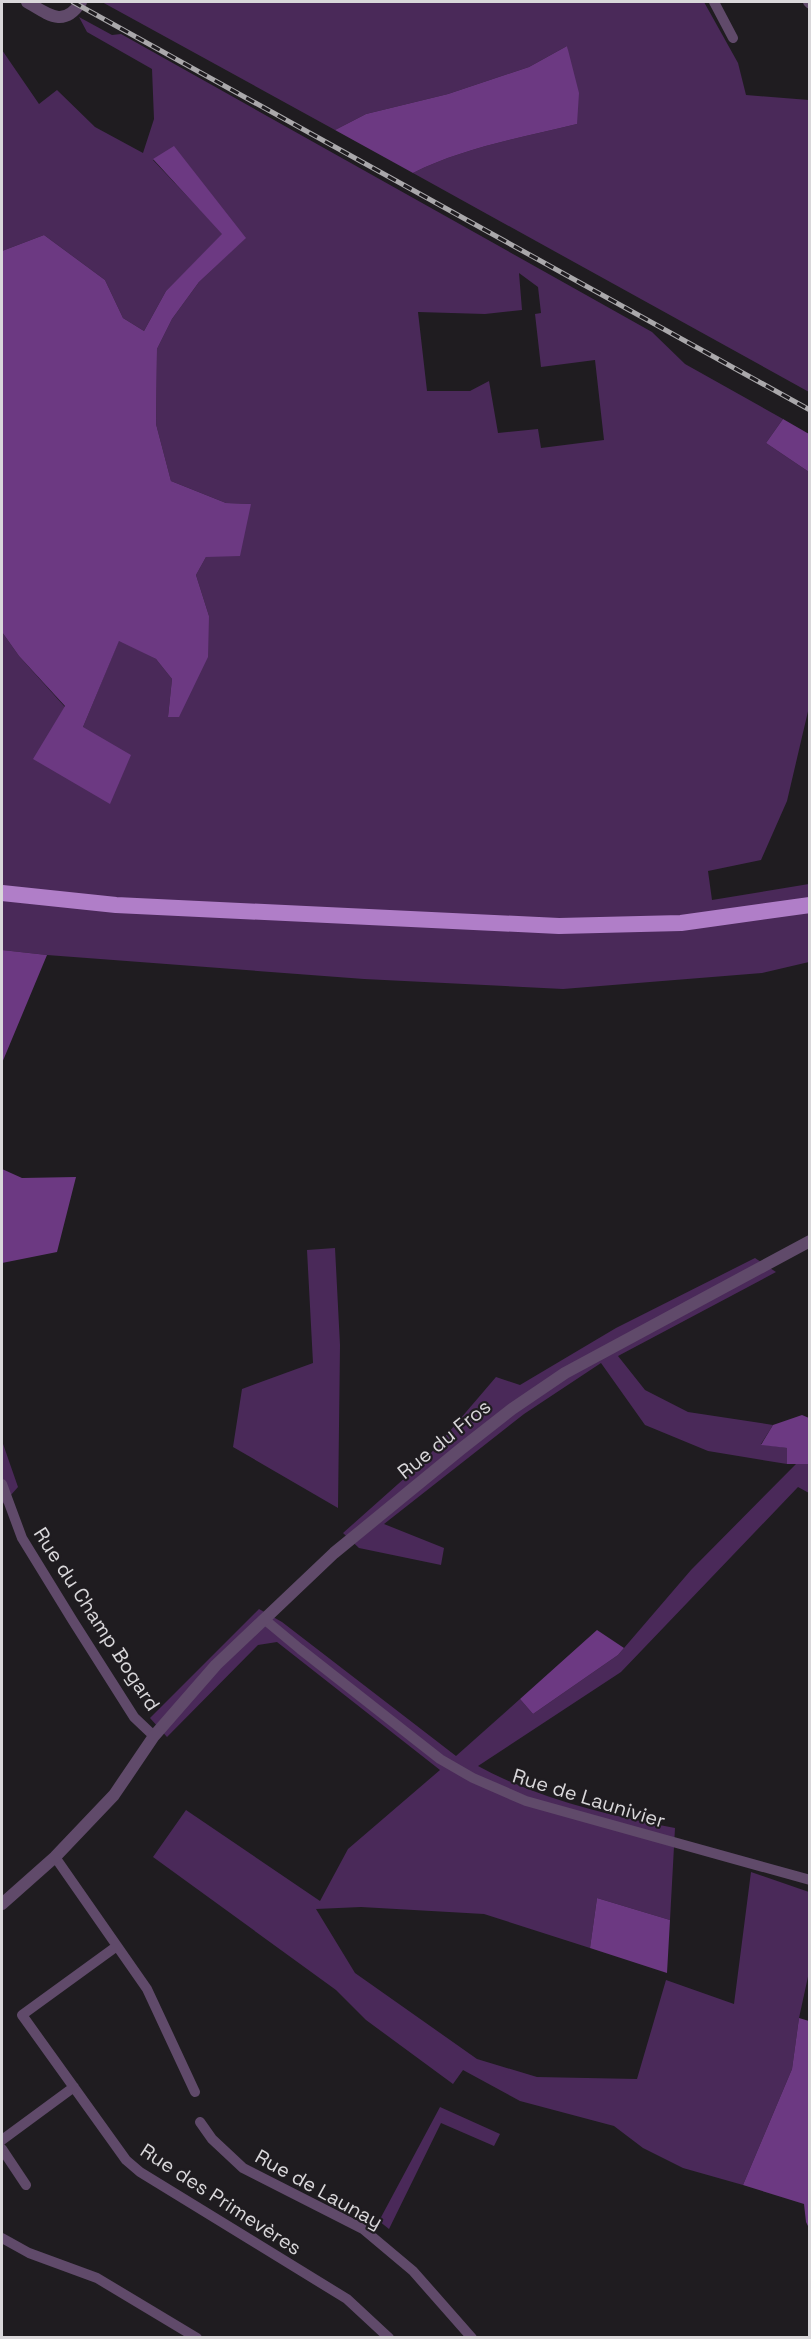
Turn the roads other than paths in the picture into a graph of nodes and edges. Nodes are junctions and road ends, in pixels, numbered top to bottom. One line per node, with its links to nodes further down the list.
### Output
1 (27, 2): 2 (street)
2 (81, 2)
3 (714, 2): 4 (street)
4 (733, 38)
5 (2, 893): 6 (highway)
6 (810, 905)
7 (810, 1241): 9 (street, Rue du Fros)
8 (2, 1484): 10 (street, Rue du Champ Bogard)
9 (264, 1619): 10 (street, Rue du Fros); 12 (street, Rue de Launivier)
10 (154, 1736): 11 (street, Rue du Fros)
11 (55, 1857): 13 (street, Rue du Fros); 14 (street)
12 (810, 1880)
13 (2, 1904)
14 (117, 1946): 15 (street, Rue des Primevères); 16 (street)
15 (74, 2087): 18 (street); 23 (street, Rue des Primevères)
16 (195, 2092)
17 (200, 2122): 24 (street, Rue de Launay)
18 (2, 2140)
19 (2, 2149): 20 (street)
20 (26, 2185)
21 (2, 2238): 22 (street)
22 (197, 2337)
23 (389, 2337)
24 (472, 2337)

